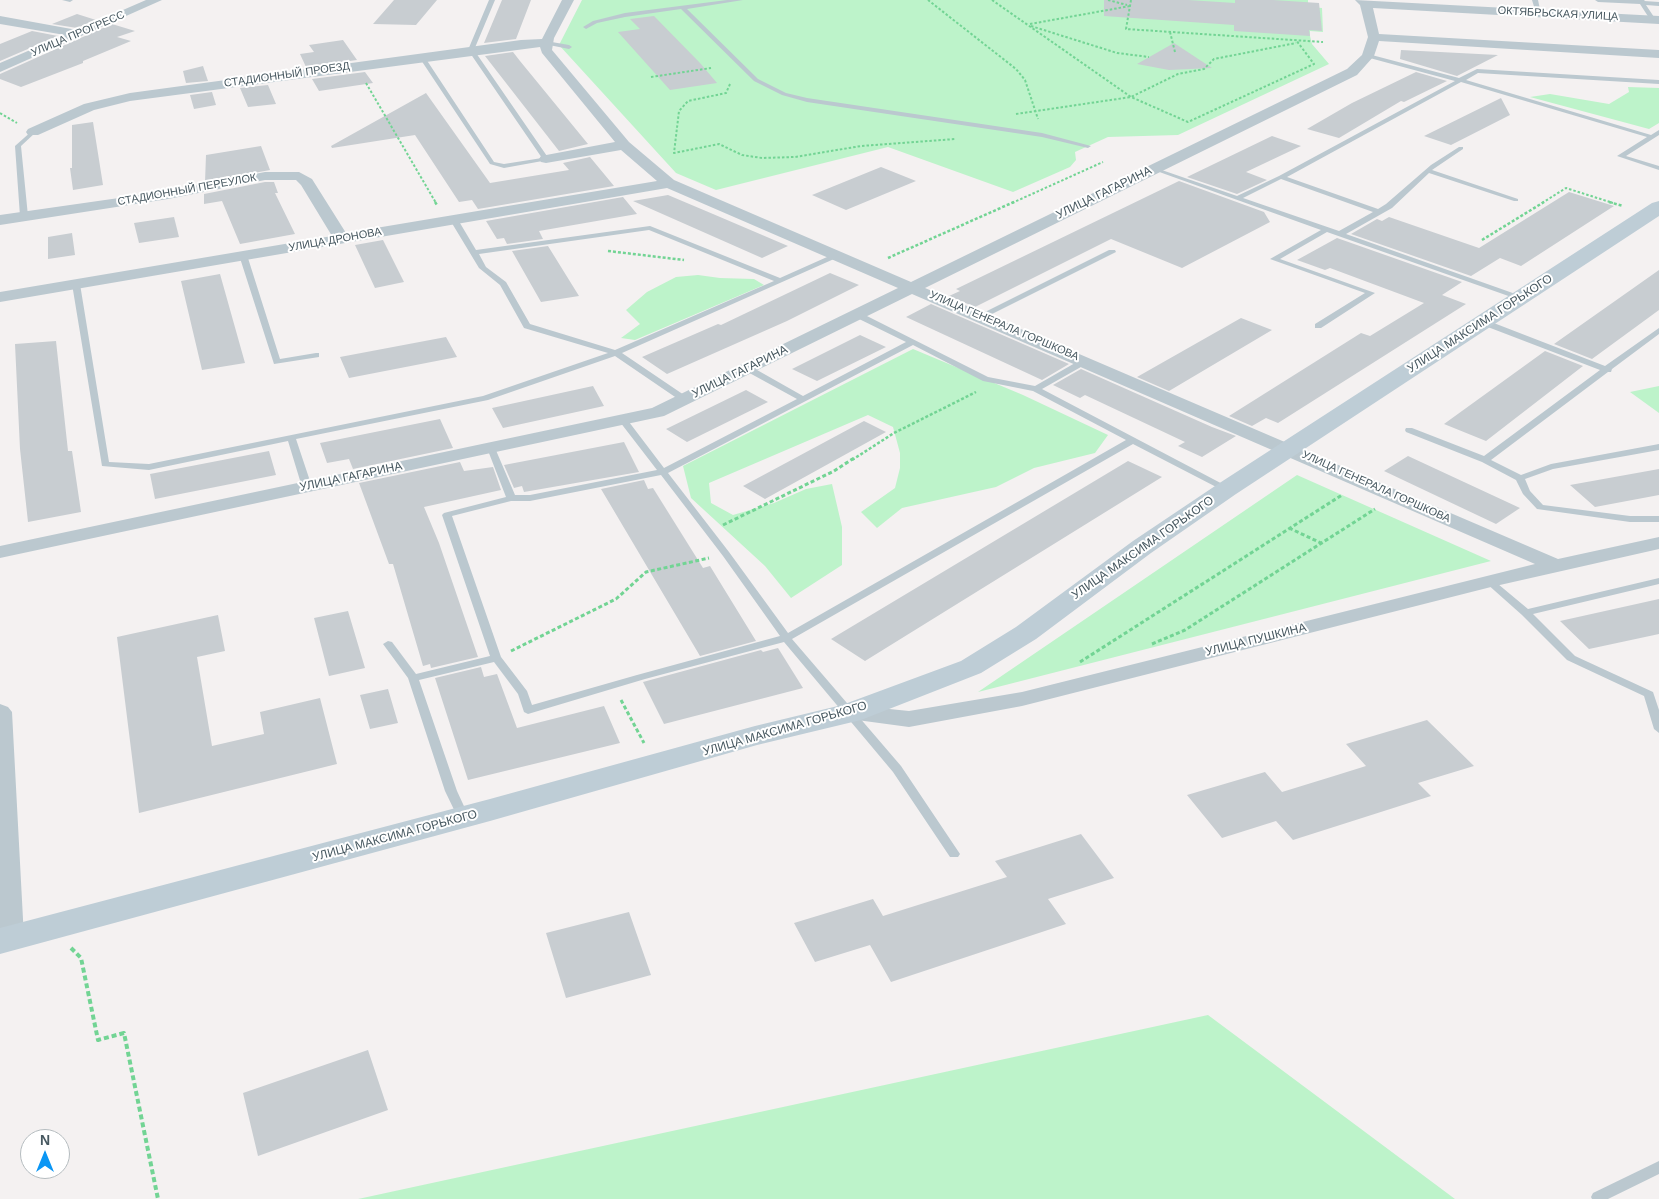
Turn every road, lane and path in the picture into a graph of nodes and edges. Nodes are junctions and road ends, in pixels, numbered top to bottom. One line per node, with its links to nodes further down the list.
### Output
1 (66, 0): 2 (lane)
2 (70, 0)
3 (156, 0): 24 (street, УЛИЦА ПРОГРЕСС)
4 (492, 0): 30 (lane)
5 (568, 0): 28 (street)
6 (740, 0): 17 (lane)
7 (928, 0): 44 (path)
8 (992, 0): 21 (path)
9 (1108, 0): 16 (path)
10 (1132, 0): 16 (path)
11 (1535, 0): 18 (lane)
12 (1598, 0): 13 (lane)
13 (1642, 1): 15 (lane); 20 (lane)
14 (1364, 2): 18 (street, ОКТЯБРЬСКАЯ УЛИЦА); 25 (street)
15 (1659, 4)
16 (1130, 6): 21 (path); 23 (path)
17 (683, 8): 22 (lane); 48 (lane)
18 (1539, 13): 20 (street, ОКТЯБРЬСКАЯ УЛИЦА)
19 (0, 20): 24 (street)
20 (1656, 20)
21 (1028, 25): 35 (path); 43 (path)
22 (586, 27)
23 (1170, 32): 26 (path); 31 (path)
24 (78, 34): 37 (street, УЛИЦА ПРОГРЕСС)
25 (1374, 37): 32 (street); 33 (street, УЛИЦА ГАГАРИНА)
26 (1296, 42): 27 (path); 43 (path); 43 (path)
27 (1323, 42)
28 (546, 43): 29 (lane); 30 (street, СТАДИОННЫЙ ПРОЕЗД); 51 (street, УЛИЦА ГЕНЕРАЛА ГОРШКОВА)
29 (569, 47)
30 (471, 50): 34 (street, СТАДИОННЫЙ ПРОЕЗД); 54 (lane)
31 (1175, 52)
32 (1659, 54)
33 (1368, 56): 40 (lane); 57 (street, УЛИЦА ГАГАРИНА)
34 (422, 57): 36 (street, СТАДИОННЫЙ ПРОЕЗД); 54 (lane)
35 (1149, 57)
36 (356, 66): 46 (street, СТАДИОННЫЙ ПРОЕЗД); 68 (path)
37 (0, 68)
38 (711, 68): 39 (path)
39 (651, 77)
40 (1460, 80): 41 (lane); 49 (lane); 59 (lane)
41 (1659, 82)
42 (730, 84): 50 (path)
43 (1131, 97): 44 (path)
44 (1037, 111): 45 (path); 48 (path)
45 (1010, 115)
46 (33, 132): 66 (lane)
47 (1659, 132): 49 (lane)
48 (1042, 135): 52 (lane)
49 (1652, 137): 56 (lane)
50 (960, 139)
51 (624, 145): 54 (street); 60 (street, УЛИЦА ГЕНЕРАЛА ГОРШКОВА)
52 (1088, 146)
53 (1461, 148): 58 (lane)
54 (546, 159)
55 (1103, 162): 78 (path)
56 (1659, 168)
57 (1154, 169): 61 (lane); 82 (street, УЛИЦА ГАГАРИНА)
58 (1428, 171): 62 (lane); 65 (lane)
59 (1280, 177): 61 (lane); 65 (lane)
60 (669, 183): 68 (street, УЛИЦА ДРОНОВА); 76 (street, УЛИЦА ГЕНЕРАЛА ГОРШКОВА)
61 (1237, 198): 69 (lane)
62 (1516, 200)
63 (1629, 207): 72 (path)
64 (1659, 207): 84 (street, УЛИЦА МАКСИМА ГОРЬКОГО)
65 (1379, 212): 70 (lane)
66 (24, 216): 67 (street, СТАДИОННЫЙ ПЕРЕУЛОК); 71 (street, СТАДИОННЫЙ ПЕРЕУЛОК)
67 (0, 220)
68 (450, 220): 71 (street, УЛИЦА ДРОНОВА); 75 (lane)
69 (1326, 229): 70 (lane); 88 (lane)
70 (1340, 234): 84 (lane)
71 (341, 238): 77 (street, УЛИЦА ДРОНОВА)
72 (1482, 240)
73 (607, 251): 79 (path)
74 (1112, 252): 86 (lane)
75 (473, 253): 80 (lane); 91 (lane)
76 (839, 255): 80 (lane); 82 (street, УЛИЦА ГЕНЕРАЛА ГОРШКОВА)
77 (243, 256): 81 (street, УЛИЦА ДРОНОВА); 92 (lane)
78 (882, 260)
79 (693, 261)
80 (781, 281): 91 (lane)
81 (76, 284): 83 (street, УЛИЦА ДРОНОВА); 102 (lane)
82 (912, 286): 85 (street, УЛИЦА ГАГАРИНА); 86 (street, УЛИЦА ГЕНЕРАЛА ГОРШКОВА)
83 (0, 296)
84 (1520, 297): 87 (street, УЛИЦА МАКСИМА ГОРЬКОГО)
85 (856, 314): 90 (lane); 94 (street, УЛИЦА ГАГАРИНА)
86 (981, 316): 93 (street, УЛИЦА ГЕНЕРАЛА ГОРШКОВА)
87 (1482, 322): 95 (lane); 106 (street, УЛИЦА МАКСИМА ГОРЬКОГО)
88 (1318, 326)
89 (1659, 330): 95 (lane)
90 (913, 342): 96 (lane); 99 (lane)
91 (616, 353): 98 (lane); 102 (lane)
92 (316, 355)
93 (1085, 361): 97 (lane); 106 (street, УЛИЦА ГЕНЕРАЛА ГОРШКОВА)
94 (747, 368): 98 (street, УЛИЦА ГАГАРИНА); 99 (lane)
95 (1608, 370): 107 (lane)
96 (996, 381): 97 (lane); 117 (path)
97 (1036, 390): 103 (lane)
98 (684, 399): 100 (street, УЛИЦА ГАГАРИНА)
99 (803, 400): 108 (lane)
100 (622, 420): 104 (street, УЛИЦА ГАГАРИНА); 108 (lane)
101 (1409, 430): 107 (lane)
102 (291, 438): 111 (lane)
103 (1133, 440): 112 (lane); 126 (lane)
104 (490, 448): 111 (street, УЛИЦА ГАГАРИНА); 114 (lane)
105 (1659, 448): 109 (lane)
106 (1289, 449): 110 (street, УЛИЦА ГЕНЕРАЛА ГОРШКОВА); 112 (street, УЛИЦА МАКСИМА ГОРЬКОГО)
107 (1485, 460): 109 (lane)
108 (663, 472): 114 (lane); 117 (lane)
109 (1520, 478): 115 (lane)
110 (1364, 482): 113 (street, УЛИЦА ГЕНЕРАЛА ГОРШКОВА); 116 (path)
111 (307, 487): 120 (street, УЛИЦА ГАГАРИНА)
112 (1227, 489): 134 (street, УЛИЦА МАКСИМА ГОРЬКОГО)
113 (1396, 496): 118 (path); 122 (street, УЛИЦА ГЕНЕРАЛА ГОРШКОВА)
114 (511, 498): 129 (lane)
115 (1659, 519)
116 (1289, 528): 118 (path); 130 (path)
117 (709, 532): 121 (lane)
118 (1321, 543): 128 (path)
119 (1659, 543): 122 (street, УЛИЦА ПУШКИНА)
120 (0, 552)
121 (726, 554): 126 (lane); 129 (path)
122 (1556, 566): 123 (street, УЛИЦА ПУШКИНА)
123 (1489, 581): 125 (lane); 134 (street, УЛИЦА ПУШКИНА)
124 (1659, 581): 125 (lane)
125 (1526, 613): 135 (lane)
126 (786, 638): 132 (lane); 134 (lane)
127 (388, 644): 131 (lane)
128 (1149, 645)
129 (496, 658): 131 (lane); 132 (lane)
130 (1072, 667)
131 (413, 678): 137 (lane)
132 (613, 685): 136 (path)
133 (0, 712): 139 (street)
134 (850, 713): 137 (street, УЛИЦА МАКСИМА ГОРЬКОГО); 138 (lane)
135 (1659, 729)
136 (645, 745)
137 (463, 817): 139 (street, УЛИЦА МАКСИМА ГОРЬКОГО)
138 (954, 854)
139 (6, 940)
140 (68, 945): 143 (path)
141 (1659, 1167): 142 (lane)
142 (1598, 1197)
143 (158, 1199)

